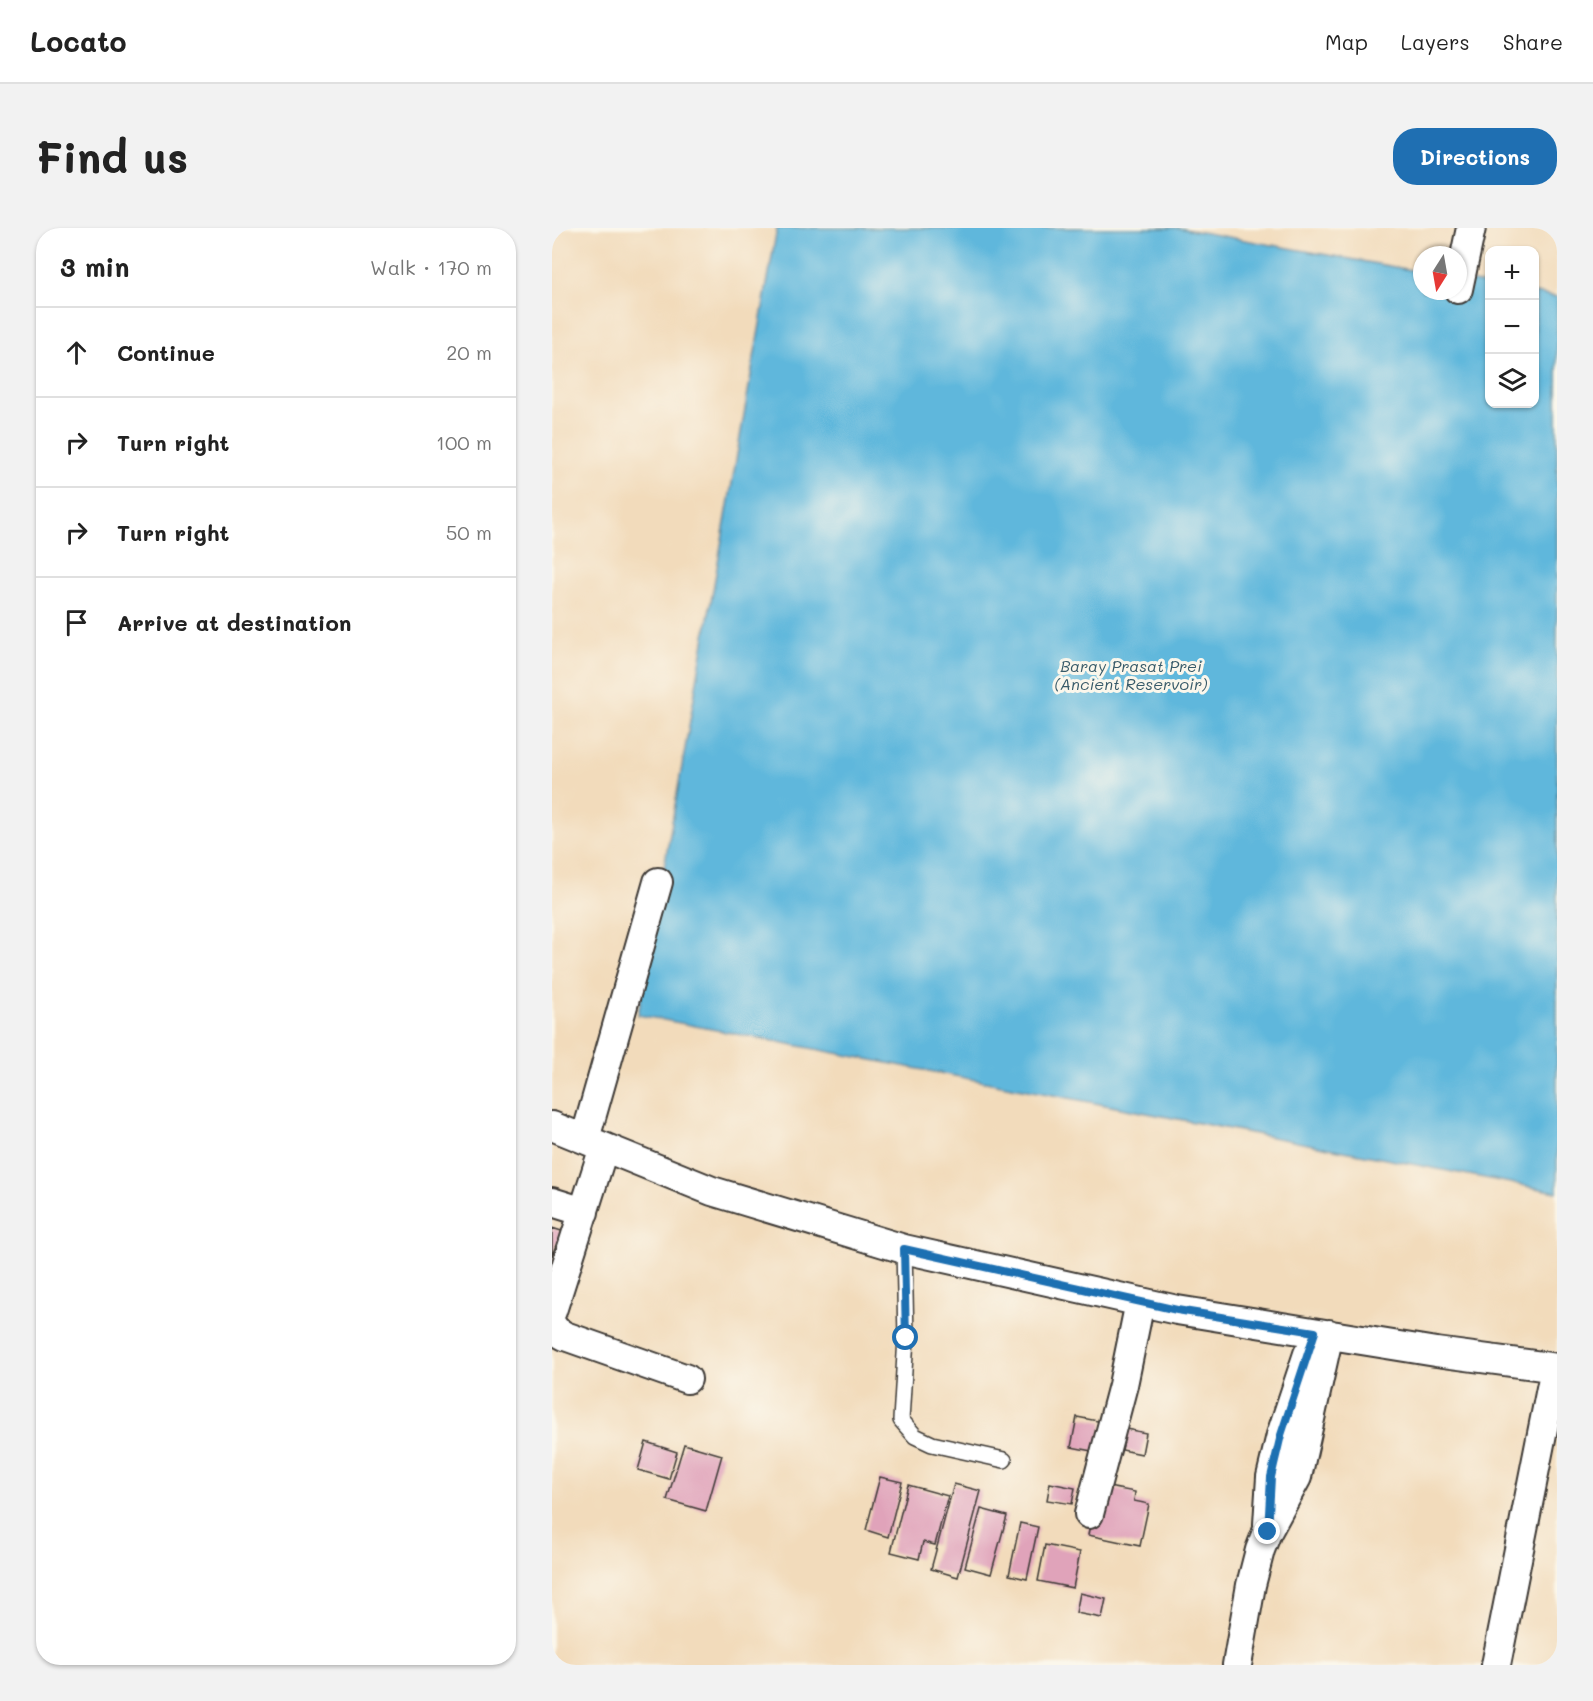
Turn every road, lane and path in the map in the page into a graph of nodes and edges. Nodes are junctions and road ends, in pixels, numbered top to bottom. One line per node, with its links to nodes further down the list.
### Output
1 (1471, 228): 2 (street)
2 (1467, 247)
3 (658, 882): 5 (street)
4 (552, 1126): 5 (street)
5 (595, 1143): 7 (street); 8 (street)
6 (552, 1202): 7 (street)
7 (584, 1212): 10 (street)
8 (904, 1249): 9 (street); 15 (lane)
9 (1140, 1302): 12 (street); 16 (street)
10 (552, 1311)
11 (552, 1326): 14 (street)
12 (1322, 1333): 13 (street); 17 (street)
13 (1556, 1368): 18 (street)
14 (687, 1379)
15 (1004, 1460)
16 (1089, 1514)
17 (1237, 1665)
18 (1496, 1665)

